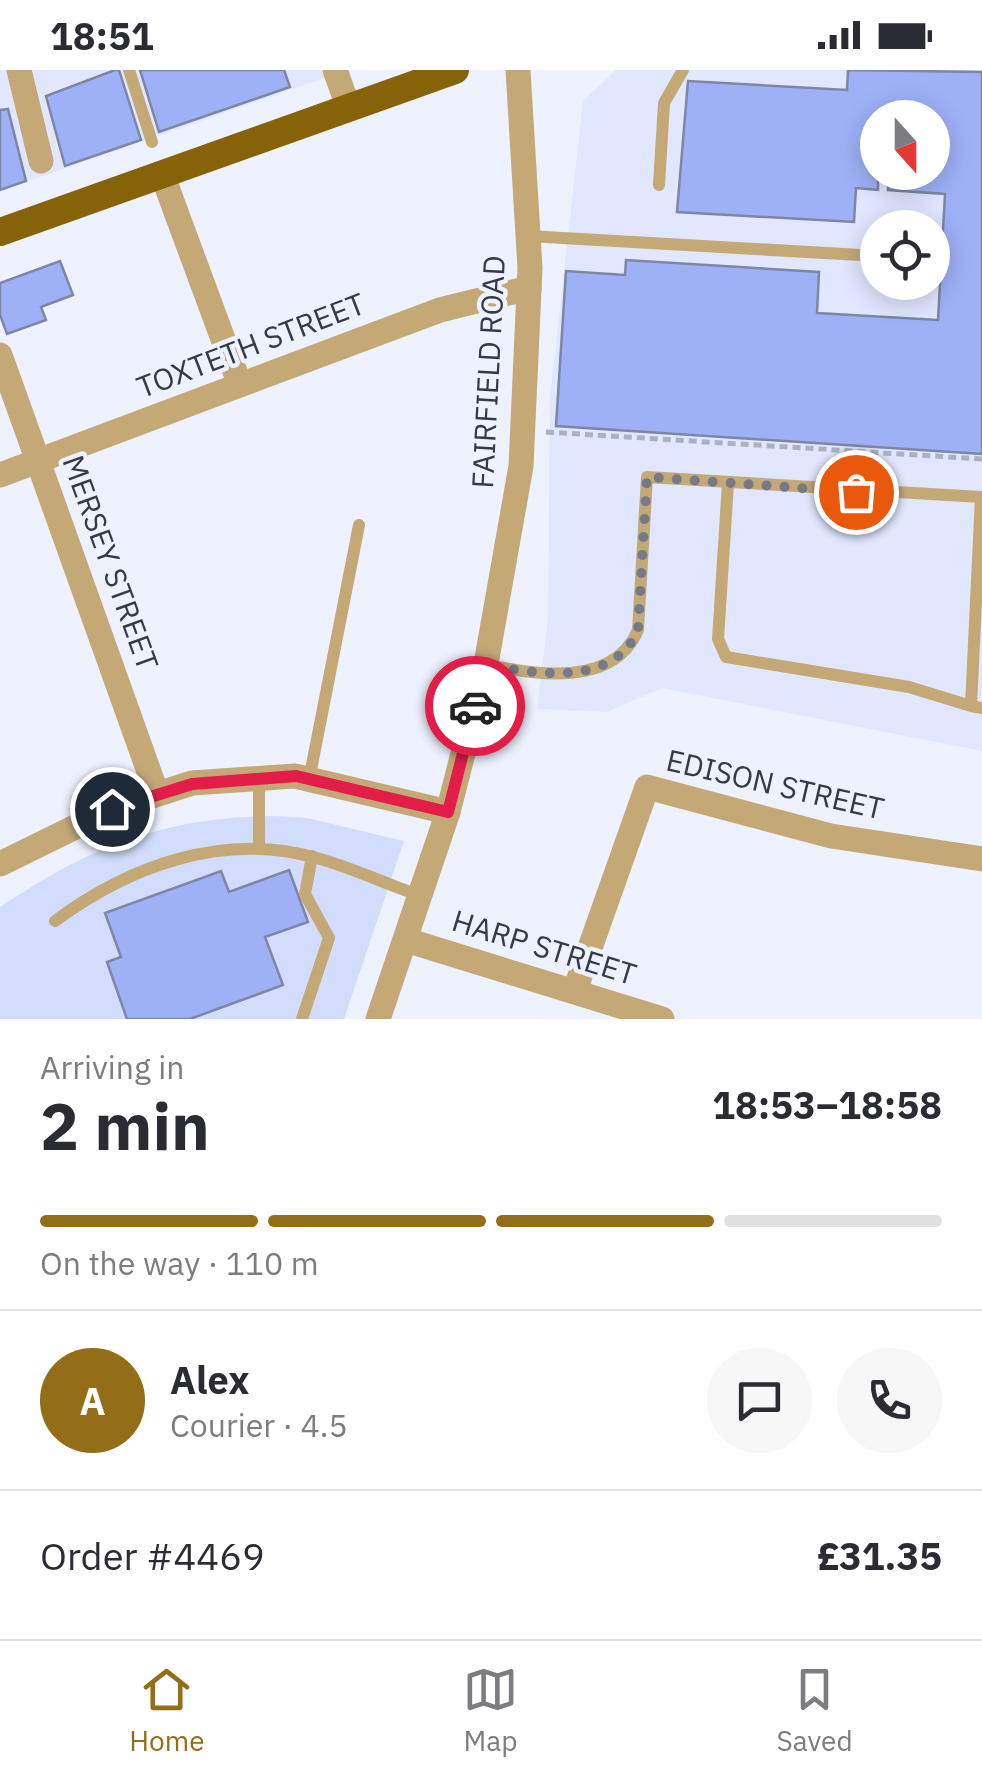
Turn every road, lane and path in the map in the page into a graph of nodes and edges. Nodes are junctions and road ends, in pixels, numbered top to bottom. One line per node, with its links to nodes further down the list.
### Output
1 (19, 70): 9 (street)
2 (128, 70): 8 (lane)
3 (335, 70): 7 (street)
4 (456, 70): 7 (highway)
5 (518, 70): 13 (street, FAIRFIELD ROAD)
6 (683, 70): 11 (lane)
7 (348, 106): 10 (highway)
8 (152, 142)
9 (41, 161)
10 (162, 174): 12 (highway); 17 (street)
11 (659, 185)
12 (0, 232)
13 (528, 236): 14 (lane); 15 (street, FAIRFIELD ROAD)
14 (860, 255)
15 (528, 288): 17 (street, TOXTETH STREET); 18 (street, FAIRFIELD ROAD)
16 (0, 355): 20 (street, MERSEY STREET)
17 (240, 386): 20 (street, TOXTETH STREET)
18 (523, 431): 19 (path); 24 (street, FAIRFIELD ROAD)
19 (982, 459)
20 (39, 460): 21 (street, TOXTETH STREET); 28 (street, MERSEY STREET)
21 (0, 475)
22 (728, 483): 24 (lane); 25 (lane); 25 (lane)
23 (359, 525): 27 (lane)
24 (486, 664): 29 (street, FAIRFIELD ROAD)
25 (976, 707)
26 (258, 779): 27 (street); 28 (street); 30 (lane)
27 (309, 780): 29 (street)
28 (158, 794): 33 (street)
29 (448, 812): 34 (street, FAIRFIELD ROAD)
30 (259, 849): 31 (lane); 35 (lane)
31 (312, 856): 34 (lane); 39 (lane)
32 (982, 860): 37 (street, EDISON STREET)
33 (0, 864)
34 (421, 896): 36 (street, FAIRFIELD ROAD)
35 (54, 921)
36 (406, 940): 37 (street, HARP STREET); 40 (street, FAIRFIELD ROAD)
37 (575, 990): 38 (street, HARP STREET)
38 (649, 1017)
39 (302, 1019)
40 (378, 1019)

